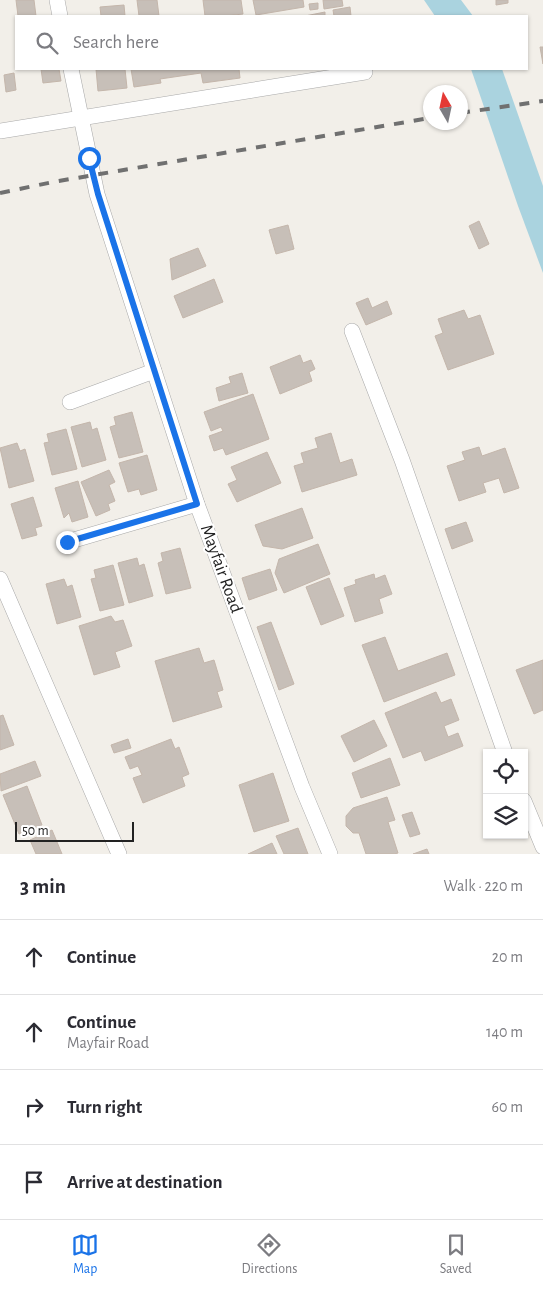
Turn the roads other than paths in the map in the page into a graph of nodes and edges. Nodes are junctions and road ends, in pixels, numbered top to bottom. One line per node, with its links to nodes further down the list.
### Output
1 (57, 0): 2 (street)
2 (60, 15)
3 (71, 70): 5 (street, Mayfair Road)
4 (365, 72): 5 (street)
5 (81, 119): 6 (street); 8 (street, Mayfair Road)
6 (0, 131)
7 (352, 331): 13 (street)
8 (154, 371): 9 (street); 10 (street, Mayfair Road)
9 (70, 402)
10 (197, 504): 11 (street); 17 (street, Mayfair Road)
11 (67, 542)
12 (0, 579): 16 (street)
13 (504, 749)
14 (528, 811): 15 (street)
15 (543, 847)
16 (119, 854)
17 (330, 854)

